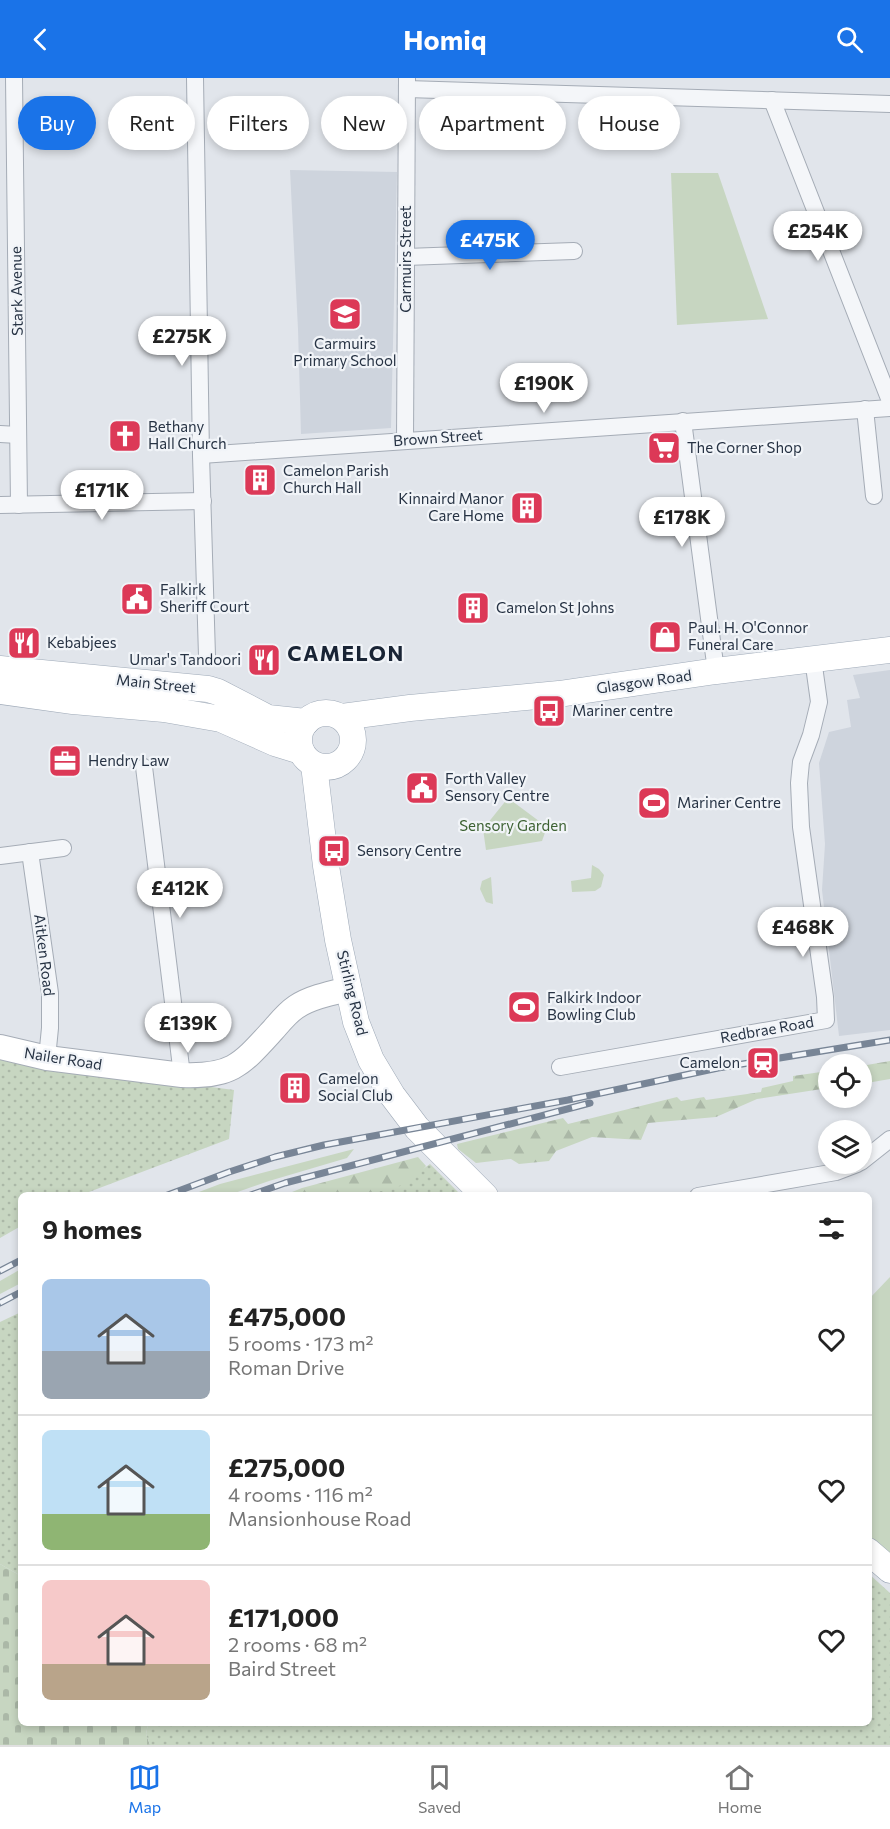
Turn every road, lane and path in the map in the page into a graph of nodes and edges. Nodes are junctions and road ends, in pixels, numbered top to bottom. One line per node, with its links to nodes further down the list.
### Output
1 (14, 78): 8 (street, Stark Avenue)
2 (195, 78): 17 (street)
3 (407, 83): 4 (street); 7 (street, Carmuirs Street)
4 (772, 100): 5 (street); 10 (street)
5 (890, 104)
6 (574, 251): 7 (street)
7 (405, 257): 16 (street, Carmuirs Street)
8 (18, 350): 9 (street); 15 (street, Stark Avenue)
9 (0, 351)
10 (890, 401)
11 (890, 408): 12 (street, Brown Street)
12 (865, 409): 13 (street, Brown Street); 18 (street)
13 (683, 422): 16 (street, Brown Street); 26 (street)
14 (0, 434): 15 (street)
15 (18, 435): 21 (street, Stark Avenue)
16 (405, 441): 17 (street, Brown Street)
17 (201, 454): 19 (street)
18 (874, 496)
19 (203, 501): 21 (street); 23 (street)
20 (0, 505): 21 (street)
21 (19, 505)
22 (890, 650): 24 (main road, Glasgow Road)
23 (207, 656)
24 (813, 658): 26 (main road, Glasgow Road); 41 (street, Redbrae Road)
25 (0, 669): 30 (main road, Main Street)
26 (716, 671): 28 (main road, Glasgow Road)
27 (0, 691): 32 (main road, Main Street)
28 (397, 711): 29 (main road, Glasgow Road); 31 (main road)
29 (342, 717): 30 (main road); 31 (main road)
30 (306, 722): 32 (main road)
31 (347, 755): 32 (main road); 34 (main road, Stirling Road)
32 (308, 758): 34 (main road, Stirling Road)
33 (144, 767): 42 (street)
34 (322, 820): 38 (main road, Stirling Road)
35 (63, 848): 36 (street)
36 (30, 852): 37 (street); 40 (street, Aitken Road)
37 (0, 856)
38 (349, 989): 42 (street, Nailer Road); 46 (main road, Stirling Road)
39 (0, 1047): 40 (street, Nailer Road)
40 (47, 1058): 42 (street, Nailer Road)
41 (560, 1067)
42 (182, 1075)
43 (890, 1139): 44 (street)
44 (872, 1153)
45 (824, 1174): 47 (street)
46 (481, 1192)
47 (721, 1192)
48 (872, 1554): 49 (main road)
49 (890, 1570)

